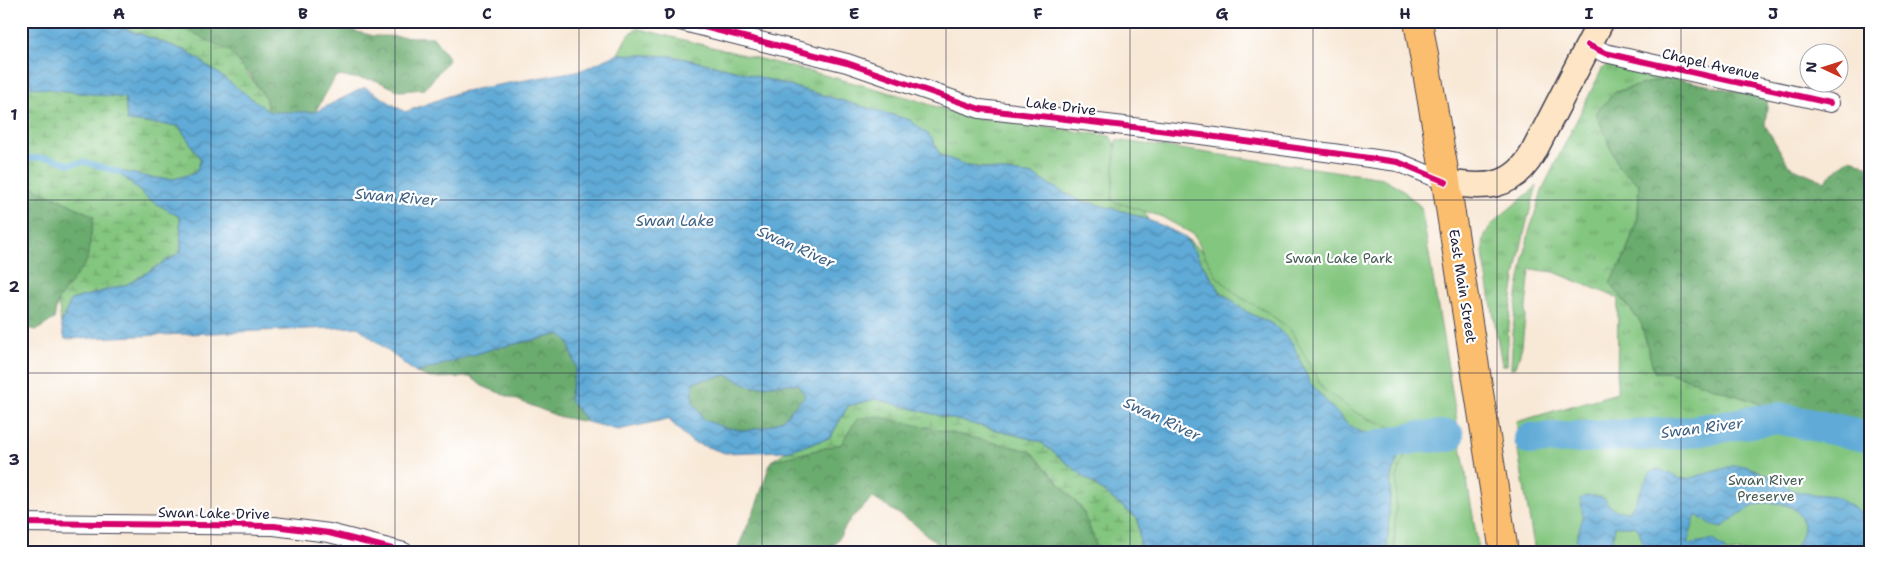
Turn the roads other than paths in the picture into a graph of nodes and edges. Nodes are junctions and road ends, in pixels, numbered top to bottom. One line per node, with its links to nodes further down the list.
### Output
1 (680, 21): 6 (street, Lake Drive)
2 (1418, 21): 6 (main road, East Main Street)
3 (1601, 21): 4 (main road)
4 (1588, 45): 5 (street, Chapel Avenue); 6 (main road)
5 (1830, 103)
6 (1446, 182): 9 (main road, East Main Street)
7 (21, 523): 8 (street, Swan Lake Drive)
8 (404, 552)
9 (1504, 552)

